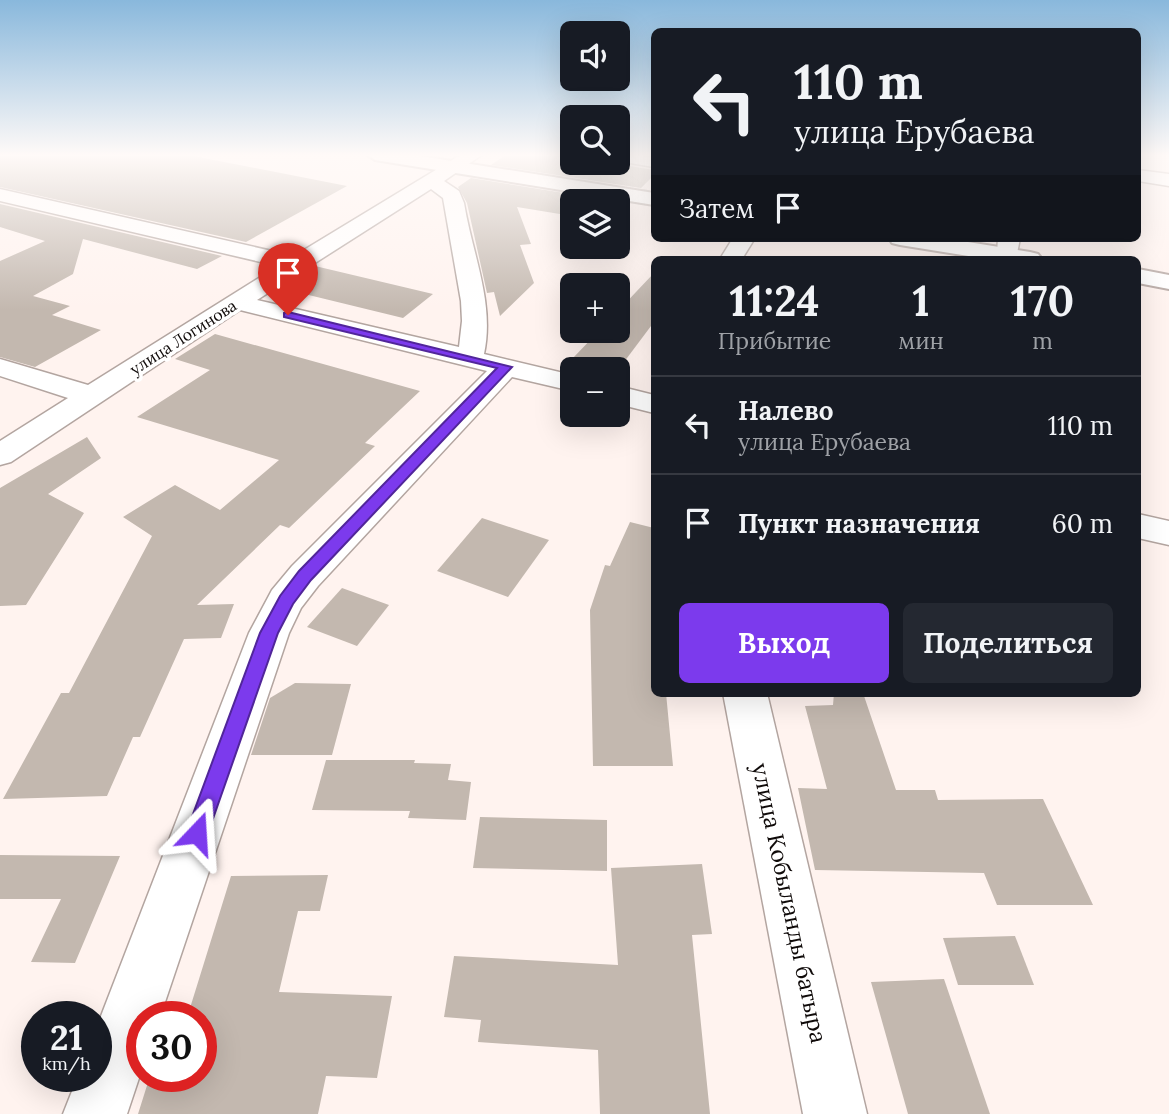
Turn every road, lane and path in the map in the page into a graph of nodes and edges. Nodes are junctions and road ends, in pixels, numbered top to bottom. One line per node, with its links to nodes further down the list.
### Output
1 (47, 206): 6 (street)
2 (389, 206): 6 (street, улица Логинова)
3 (455, 206): 10 (street)
4 (936, 242): 5 (main road)
5 (1016, 251)
6 (298, 264): 9 (street, улица Логинова)
7 (1141, 277): 8 (main road)
8 (1169, 282)
9 (236, 302): 10 (street); 13 (street, улица Логинова)
10 (487, 363): 12 (street); 18 (street)
11 (0, 367): 13 (street)
12 (560, 380)
13 (93, 396): 14 (street, улица Логинова)
14 (0, 456)
15 (1141, 527): 16 (street)
16 (1169, 533)
17 (746, 697): 19 (street, улица Кобыланды батыра)
18 (95, 1114)
19 (835, 1114)

